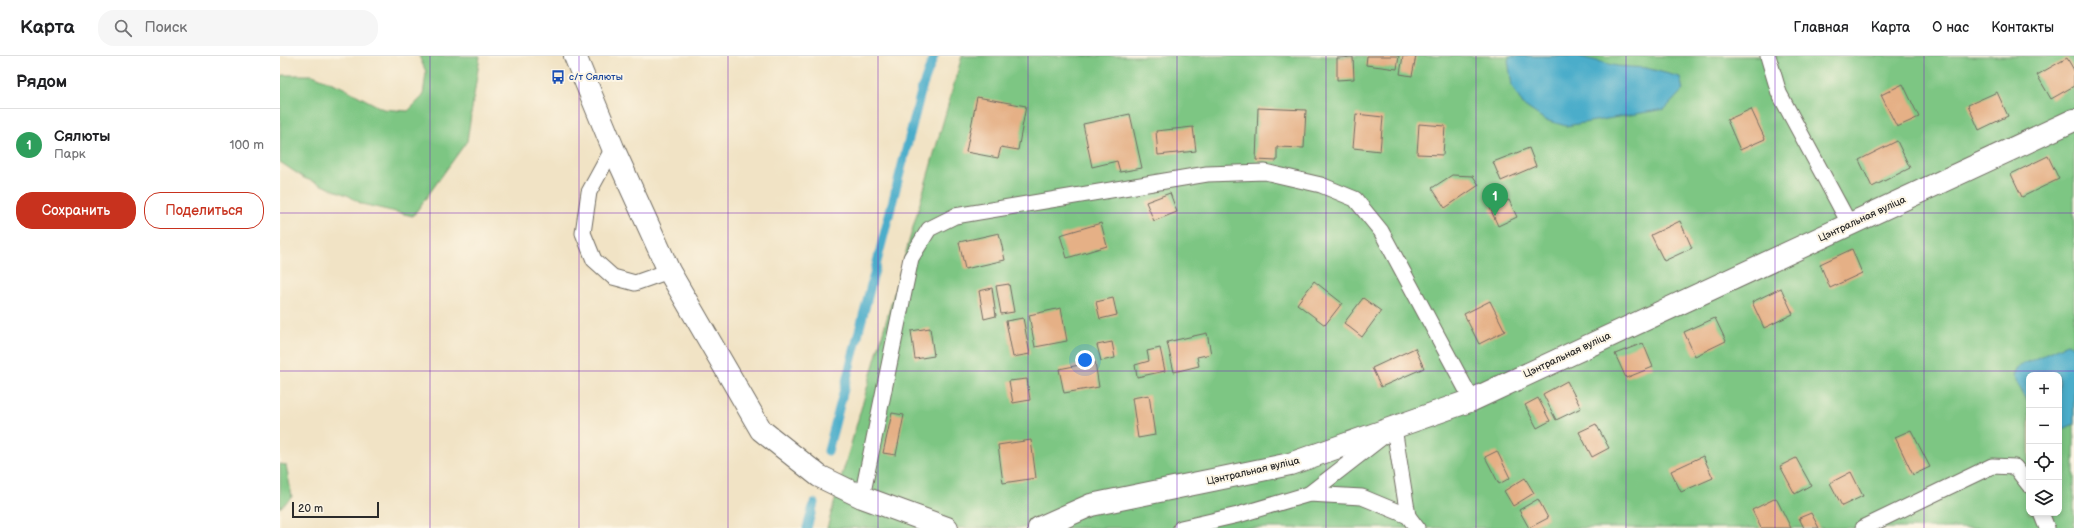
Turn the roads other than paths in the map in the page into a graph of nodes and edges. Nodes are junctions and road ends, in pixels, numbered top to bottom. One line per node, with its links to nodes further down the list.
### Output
1 (575, 56): 4 (street)
2 (1768, 56): 5 (lane)
3 (2074, 120): 5 (street, Цэнтральная вуліца)
4 (613, 148): 6 (street); 6 (lane)
5 (1850, 225): 7 (street, Цэнтральная вуліца)
6 (669, 271): 11 (street)
7 (1472, 400): 8 (street, Цэнтральная вуліца); 11 (lane)
8 (1394, 428): 10 (lane); 12 (lane); 15 (street, Цэнтральная вуліца)
9 (2026, 481): 18 (lane)
10 (1309, 494): 12 (lane); 16 (lane)
11 (862, 497): 14 (street)
12 (1408, 516): 17 (lane)
13 (2042, 516): 19 (lane)
14 (947, 528)
15 (1039, 528)
16 (1181, 528)
17 (1417, 528)
18 (1863, 528)
19 (2048, 528)

